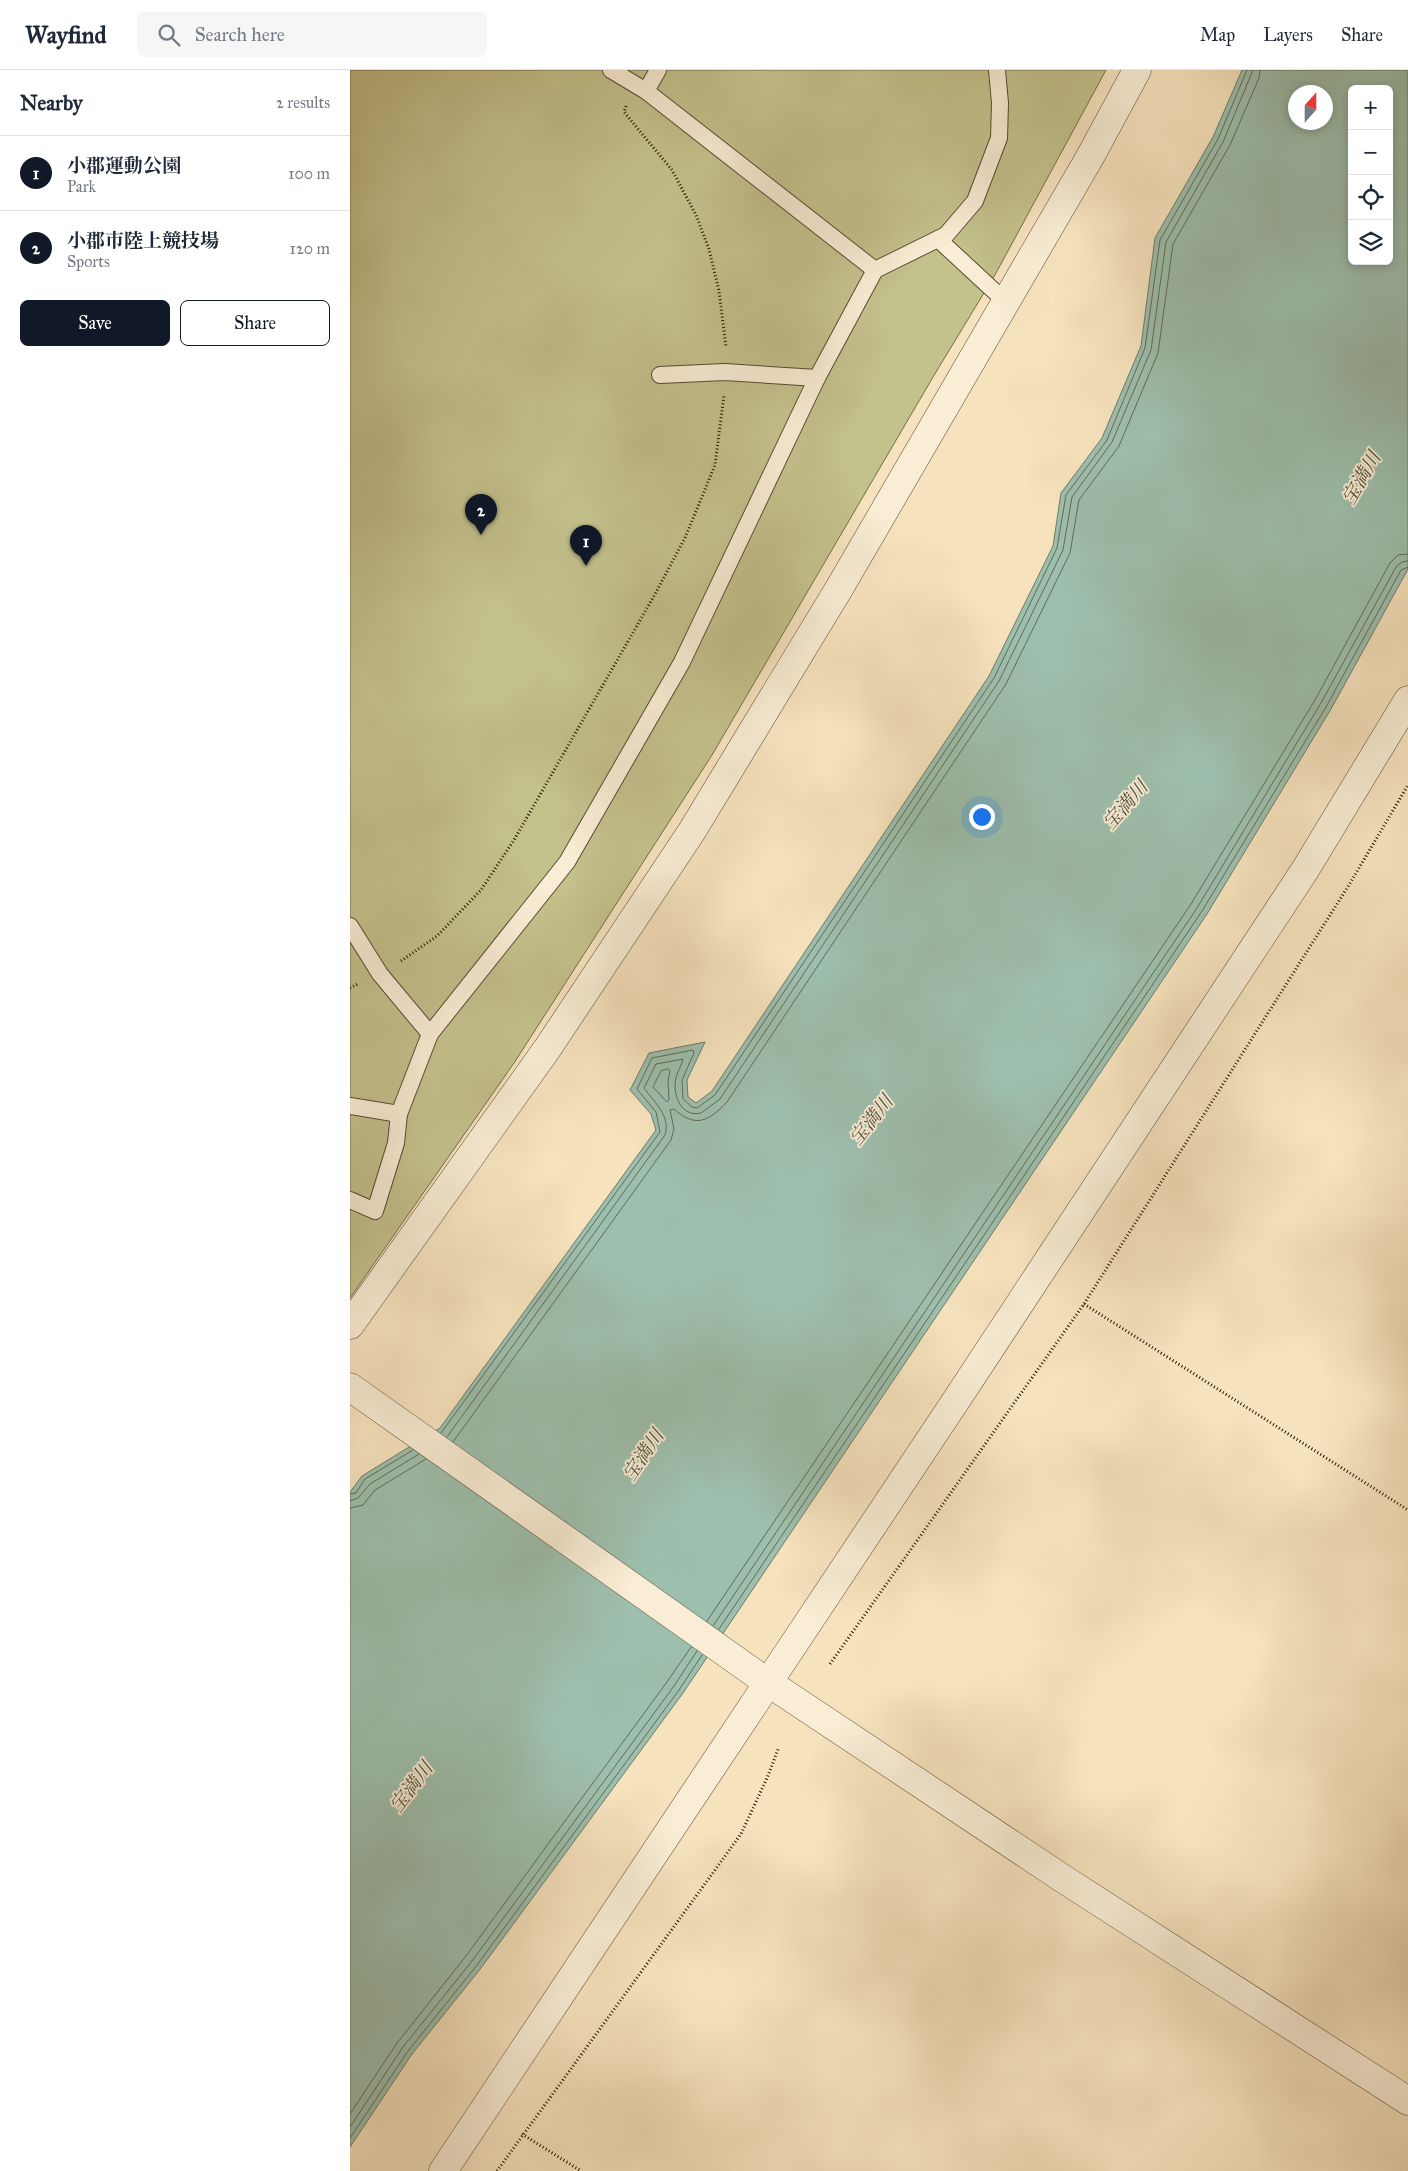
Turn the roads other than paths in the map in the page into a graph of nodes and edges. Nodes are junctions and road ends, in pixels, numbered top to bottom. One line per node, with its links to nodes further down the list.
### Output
1 (610, 70): 5 (lane)
2 (658, 70): 5 (lane)
3 (996, 70): 6 (lane)
4 (1137, 70): 8 (street)
5 (641, 88): 7 (lane)
6 (938, 239): 7 (lane); 8 (lane)
7 (875, 270): 10 (lane)
8 (1006, 302): 17 (street)
9 (660, 375): 10 (lane)
10 (817, 378): 13 (lane)
11 (1408, 700): 19 (street)
12 (350, 926): 13 (lane)
13 (430, 1034): 15 (lane)
14 (350, 1106): 15 (lane)
15 (399, 1114): 16 (lane)
16 (350, 1200)
17 (350, 1325)
18 (352, 1388): 19 (street)
19 (762, 1679): 20 (street); 21 (street)
20 (1408, 2100)
21 (443, 2171)

